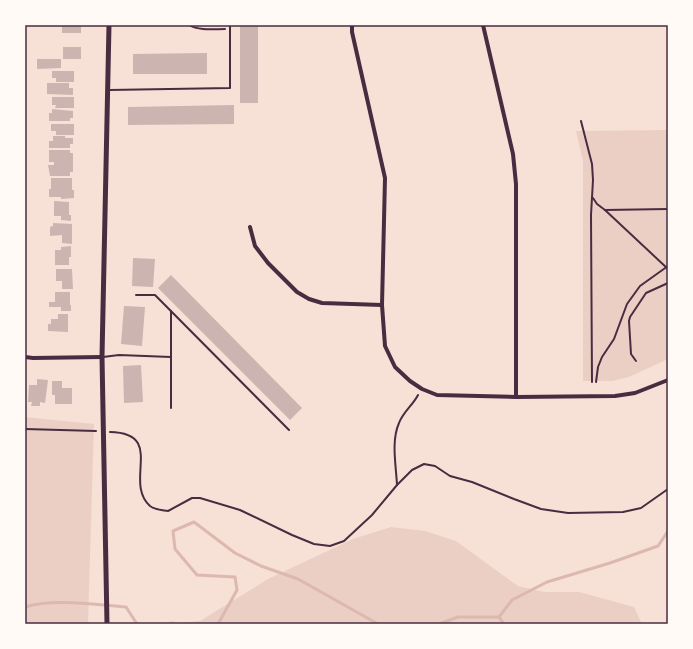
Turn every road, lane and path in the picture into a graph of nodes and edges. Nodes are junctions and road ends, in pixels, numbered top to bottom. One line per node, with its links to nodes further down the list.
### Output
1 (109, 25): 7 (street)
2 (189, 25): 6 (path)
3 (230, 25): 6 (lane)
4 (352, 25): 16 (street)
5 (483, 25): 26 (street)
6 (230, 29): 7 (lane)
7 (108, 90): 20 (street)
8 (582, 121): 9 (path)
9 (592, 197): 11 (path); 23 (path)
10 (668, 209): 11 (path)
11 (605, 210): 13 (path)
12 (250, 227): 16 (street)
13 (667, 267): 24 (path)
14 (668, 283): 21 (path)
15 (136, 295): 17 (lane)
16 (382, 305): 25 (street)
17 (171, 311): 19 (lane); 29 (lane)
18 (25, 357): 20 (street)
19 (171, 357): 20 (lane); 27 (lane)
20 (102, 358): 30 (street)
21 (636, 362)
22 (668, 380): 26 (street)
23 (592, 382)
24 (596, 382)
25 (422, 389): 26 (street); 31 (path)
26 (516, 397)
27 (172, 408)
28 (25, 429): 30 (path)
29 (289, 430)
30 (104, 431): 31 (path); 33 (street)
31 (397, 485): 32 (path)
32 (668, 489)
33 (107, 622)

